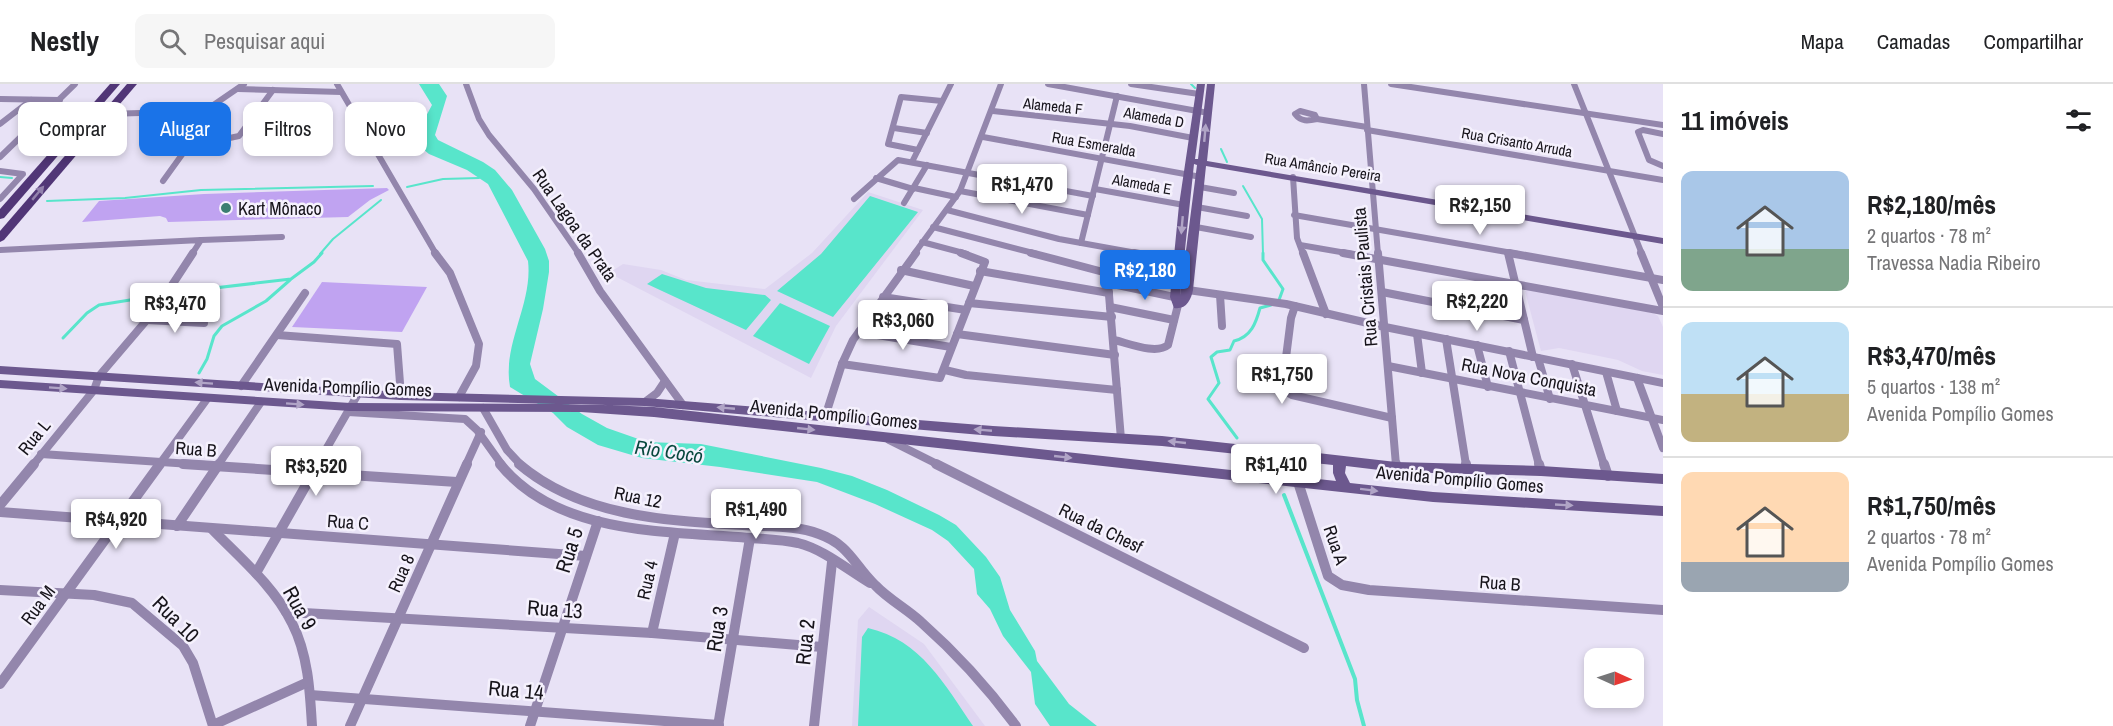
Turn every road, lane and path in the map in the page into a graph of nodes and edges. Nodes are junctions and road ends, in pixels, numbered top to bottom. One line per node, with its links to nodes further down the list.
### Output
1 (75, 84): 25 (street)
2 (115, 84): 27 (main road)
3 (132, 84): 28 (main road)
4 (244, 84): 18 (street)
5 (337, 84): 21 (street)
6 (466, 84): 151 (street, Rua Lagoa da Prata)
7 (942, 84): 15 (street)
8 (1001, 84): 30 (street)
9 (1048, 84): 16 (street)
10 (1131, 84): 17 (street)
11 (1211, 84): 31 (main road)
12 (1364, 84): 38 (street, Rua Cristais Paulista)
13 (1391, 84): 32 (street)
14 (1574, 84): 32 (street)
15 (950, 85): 26 (street)
16 (1058, 85): 22 (street)
17 (1141, 85): 19 (street)
18 (237, 89): 20 (street); 29 (street)
19 (1200, 89): 31 (main road)
20 (273, 90): 21 (street); 42 (street)
21 (341, 92): 161 (street)
22 (1117, 96): 31 (street); 35 (street)
23 (0, 99): 24 (street)
24 (32, 99): 25 (street); 34 (street)
25 (60, 100): 48 (street)
26 (942, 101): 37 (street); 39 (street)
27 (100, 102)
28 (116, 102)
29 (218, 102)
30 (993, 111): 35 (street, Alameda F); 41 (street)
31 (1202, 112): 43 (main road); 55 (main road, one-way to 31)
32 (1586, 114): 36 (street); 59 (street)
33 (1317, 119): 38 (street, Rua Crisanto Arruda)
34 (0, 124)
35 (1111, 124): 43 (street, Alameda D); 49 (street)
36 (1663, 125)
37 (894, 128): 39 (street); 44 (street)
38 (1367, 129): 59 (street, Rua Crisanto Arruda); 72 (street, Rua Cristais Paulista)
39 (927, 133): 44 (street)
40 (1663, 134): 57 (street)
41 (983, 137): 49 (street, Rua Esmeralda); 60 (street)
42 (231, 138)
43 (1193, 138): 52 (main road)
44 (918, 150): 53 (street)
45 (53, 156): 54 (main road)
46 (69, 156): 51 (main road)
47 (181, 156): 66 (street)
48 (0, 157)
49 (1101, 159): 62 (street, Rua Esmeralda); 73 (street)
50 (898, 160): 53 (street); 64 (street)
51 (65, 161): 54 (main road); 92 (main road, one-way to 51)
52 (1191, 161): 55 (main road, Rua Amâncio Pereira); 62 (main road)
53 (912, 162): 56 (street)
54 (47, 163): 71 (main road)
55 (1202, 163): 63 (main road, Rua Amâncio Pereira); 67 (main road)
56 (927, 165): 60 (street); 69 (street)
57 (1663, 166)
58 (0, 171): 61 (street)
59 (1609, 171): 65 (street, Rua Crisanto Arruda); 89 (street)
60 (968, 172): 73 (street, Alameda E); 75 (street)
61 (23, 173): 70 (street)
62 (1189, 174): 67 (street, Rua Esmeralda); 79 (main road)
63 (1293, 177): 72 (main road, Rua Amâncio Pereira); 83 (street)
64 (876, 178): 69 (street); 77 (street)
65 (1663, 180)
66 (163, 181)
67 (1200, 182): 74 (street, Rua Esmeralda); 80 (main road)
68 (0, 188): 70 (street)
69 (913, 188): 75 (street); 78 (street)
70 (10, 189): 71 (street); 76 (street)
71 (24, 189): 84 (main road)
72 (1373, 190): 88 (street, Rua Cristais Paulista); 89 (main road, Rua Amâncio Pereira)
73 (1094, 192): 79 (street, Alameda E); 82 (street)
74 (1234, 193)
75 (958, 194): 81 (street); 82 (street)
76 (0, 199)
77 (854, 199)
78 (904, 203)
79 (1184, 205): 102 (main road, one-way to 102)
80 (1197, 207): 85 (street); 87 (main road)
81 (947, 210): 86 (street); 96 (street)
82 (1088, 214): 96 (street)
83 (1294, 215): 88 (street); 97 (street)
84 (0, 216)
85 (1248, 216)
86 (933, 227): 95 (street); 106 (street)
87 (1196, 227): 91 (street); 103 (main road)
88 (1376, 229): 100 (street); 101 (street, Rua Cristais Paulista)
89 (1635, 236): 94 (main road, Rua Amâncio Pereira); 107 (street)
90 (282, 237): 93 (street)
91 (1251, 237)
92 (0, 238)
93 (201, 240): 99 (street); 124 (street)
94 (1663, 241)
95 (922, 242): 104 (street); 105 (street)
96 (1081, 243): 98 (street)
97 (1300, 245): 101 (street); 122 (street)
98 (1112, 249): 102 (street); 106 (street)
99 (0, 250)
100 (1508, 254): 107 (street); 111 (street)
101 (1379, 259): 111 (street); 112 (street, Rua Cristais Paulista)
102 (1180, 261): 103 (street); 117 (main road)
103 (1192, 265): 117 (main road)
104 (901, 270): 110 (street); 116 (street)
105 (980, 272): 110 (street); 113 (street)
106 (1107, 273): 109 (street)
107 (1652, 278): 108 (street); 121 (street)
108 (1663, 280)
109 (1108, 283): 113 (street); 117 (street)
110 (974, 286): 119 (street)
111 (1516, 286): 121 (street); 126 (street)
112 (1382, 292): 126 (street); 129 (street, Rua Cristais Paulista)
113 (1109, 293): 120 (street)
114 (305, 294): 133 (street)
115 (1220, 296): 117 (street); 118 (street); 128 (street)
116 (883, 297): 119 (street); 130 (street)
117 (1182, 298): 125 (street)
118 (1290, 305): 122 (street); 173 (street)
119 (967, 307): 123 (street); 131 (street)
120 (1110, 307): 123 (street); 125 (street)
121 (1663, 309)
122 (1326, 314): 129 (street)
123 (1112, 317): 134 (street)
124 (147, 320): 127 (street); 148 (street)
125 (1174, 320): 134 (street)
126 (1524, 320): 140 (street)
127 (204, 323)
128 (1222, 326)
129 (1385, 327): 132 (street); 143 (street, Rua Cristais Paulista)
130 (859, 332): 137 (street); 141 (street)
131 (957, 334): 137 (street); 139 (street)
132 (1417, 334): 135 (street); 147 (street)
133 (277, 335): 154 (street); 160 (street)
134 (1114, 339): 139 (street)
135 (1446, 339): 136 (street); 150 (street)
136 (1477, 345): 138 (street); 155 (street)
137 (951, 347): 145 (street)
138 (1509, 351): 140 (street); 159 (street)
139 (1115, 355): 157 (street)
140 (1536, 357): 142 (street); 163 (street)
141 (842, 364): 145 (street); 172 (street)
142 (1572, 364): 146 (street); 169 (street)
143 (1388, 366): 147 (street, Rua Nova Conquista); 173 (street, Rua Cristais Paulista)
144 (0, 370): 148 (main road, Avenida Pompílio Gomes)
145 (945, 370): 157 (street)
146 (1606, 372): 149 (street); 171 (street)
147 (1422, 373): 150 (street, Rua Nova Conquista)
148 (99, 376): 154 (main road, Avenida Pompílio Gomes, one-way to 148); 156 (street, Rua L)
149 (1636, 378): 152 (street); 174 (street)
150 (1454, 379): 155 (street, Rua Nova Conquista); 186 (street)
151 (665, 381): 165 (street); 168 (street, Rua Lagoa da Prata)
152 (1663, 383)
153 (0, 384): 156 (main road, Avenida Pompílio Gomes, one-way to 156)
154 (241, 386): 158 (main road, Avenida Pompílio Gomes)
155 (1488, 387): 159 (street, Rua Nova Conquista)
156 (94, 390): 162 (main road, Avenida Pompílio Gomes); 180 (street, Rua L)
157 (1117, 390): 178 (street)
158 (358, 394): 160 (main road, Avenida Pompílio Gomes); 170 (street)
159 (1520, 394): 163 (street, Rua Nova Conquista); 187 (street)
160 (401, 396): 161 (main road, Avenida Pompílio Gomes)
161 (459, 398): 167 (main road, Avenida Pompílio Gomes)
162 (207, 399): 164 (main road, Avenida Pompílio Gomes); 183 (street, Rua M)
163 (1550, 399): 169 (street, Rua Nova Conquista)
164 (261, 402): 170 (main road, Avenida Pompílio Gomes, one-way to 170); 184 (street)
165 (645, 402): 166 (main road, Avenida Pompílio Gomes); 168 (main road, Avenida Pompílio Gomes)
166 (580, 403): 167 (main road, Avenida Pompílio Gomes); 177 (main road, Avenida Pompílio Gomes, one-way to 177)
167 (489, 404): 170 (main road, Avenida Pompílio Gomes); 209 (street, Rua 12)
168 (683, 405): 172 (main road, Avenida Pompílio Gomes, one-way to 168)
169 (1585, 405): 171 (street, Rua Nova Conquista); 189 (street)
170 (349, 410): 176 (street); 188 (street)
171 (1617, 411): 174 (street, Rua Nova Conquista)
172 (825, 417): 178 (main road, Avenida Pompílio Gomes, one-way to 172)
173 (1392, 418): 185 (street, Rua Cristais Paulista)
174 (1651, 418): 175 (street, Rua Nova Conquista); 179 (street)
175 (1663, 420)
176 (481, 432): 191 (street, Rua 8); 197 (street, Rua 12)
177 (883, 437): 192 (main road, Avenida Pompílio Gomes, one-way to 192); 219 (street, Rua da Chesf)
178 (1121, 439): 181 (main road, Avenida Pompílio Gomes, one-way to 178)
179 (1663, 448)
180 (41, 454): 183 (street, Rua B); 194 (street, Rua L)
181 (1305, 455): 182 (main road, Avenida Pompílio Gomes); 192 (main road)
182 (1340, 460): 185 (main road, Avenida Pompílio Gomes); 193 (main road)
183 (162, 463): 184 (street, Rua B); 198 (street, Rua M)
184 (217, 467): 188 (street, Rua B); 199 (street)
185 (1396, 467): 186 (main road, Avenida Pompílio Gomes)
186 (1467, 470): 187 (main road, Avenida Pompílio Gomes)
187 (1541, 471): 189 (main road, Avenida Pompílio Gomes)
188 (315, 472): 191 (street, Rua B); 202 (street)
189 (1608, 476): 190 (main road, Avenida Pompílio Gomes)
190 (1663, 479)
191 (457, 482): 204 (street, Rua 8)
192 (1305, 483): 193 (main road, Avenida Pompílio Gomes); 208 (street, Rua A)
193 (1345, 487): 195 (main road, Avenida Pompílio Gomes, one-way to 195)
194 (0, 505)
195 (1663, 511)
196 (0, 512): 198 (street, Rua C)
197 (597, 521): 201 (street, Rua 12); 205 (street, Rua 5)
198 (120, 522): 199 (street, Rua C); 211 (street, Rua M)
199 (177, 526): 200 (street, Rua C)
200 (212, 529): 202 (street, Rua C); 207 (street, Rua 9)
201 (675, 533): 203 (street, Rua 12); 216 (street, Rua 4)
202 (278, 535): 204 (street, Rua C); 207 (street)
203 (750, 538): 206 (street, Rua 12); 217 (street, Rua 3)
204 (431, 544): 205 (street, Rua C); 214 (street, Rua 8)
205 (585, 556): 215 (street, Rua 5)
206 (832, 562): 209 (street, Rua 12); 218 (street, Rua 2)
207 (256, 573): 213 (street, Rua 9)
208 (1336, 582): 212 (street, Rua B)
209 (875, 586): 231 (street, Rua 12)
210 (0, 590): 211 (street, Rua 10)
211 (67, 594): 221 (street, Rua M); 225 (street, Rua 10)
212 (1663, 610)
213 (286, 612): 214 (street, Rua 13); 220 (street, Rua 9)
214 (399, 617): 215 (street, Rua 13); 223 (street, Rua 8)
215 (564, 628): 216 (street, Rua 13); 224 (street, Rua 5)
216 (652, 633): 217 (street, Rua 13)
217 (734, 640): 218 (street, Rua 13); 229 (street, Rua 3)
218 (822, 647): 230 (street, Rua 2)
219 (1304, 648)
220 (308, 682): 222 (street, Rua 9); 225 (street)
221 (0, 684)
222 (310, 695): 223 (street, Rua 14); 226 (street, Rua 9)
223 (363, 698): 224 (street, Rua 14); 227 (street, Rua 8)
224 (534, 711): 228 (street, Rua 5); 229 (street, Rua 14)
225 (213, 725)
226 (312, 726)
227 (350, 726)
228 (530, 726)
229 (718, 726)
230 (814, 726)
231 (1016, 726)

